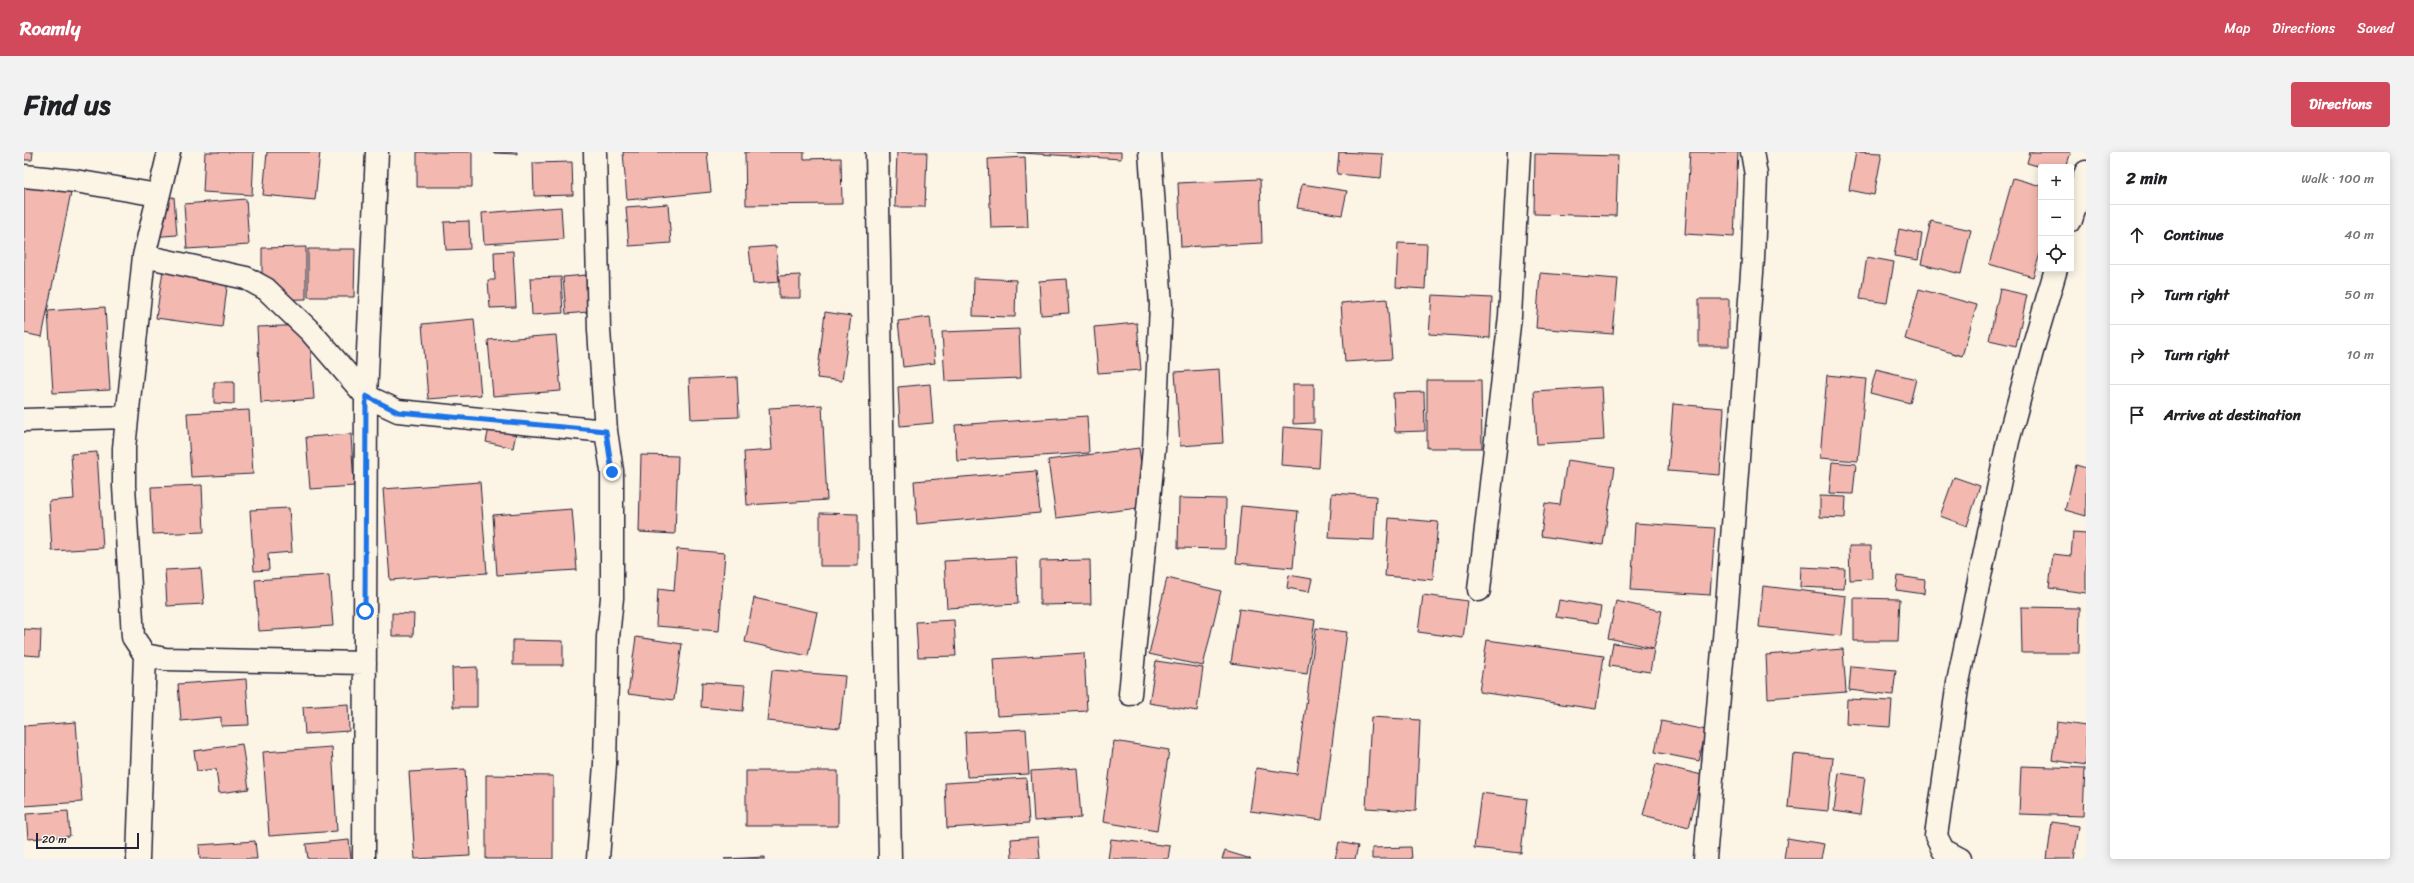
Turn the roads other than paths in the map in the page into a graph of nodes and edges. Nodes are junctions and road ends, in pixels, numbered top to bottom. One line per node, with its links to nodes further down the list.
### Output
1 (169, 152): 10 (street)
2 (377, 152): 14 (street)
3 (594, 152): 17 (street)
4 (877, 152): 26 (street)
5 (1150, 152): 21 (street)
6 (1519, 152): 18 (street)
7 (1752, 152): 27 (street)
8 (2086, 172): 11 (street)
9 (24, 176): 10 (street)
10 (158, 195): 12 (street)
11 (2074, 210)
12 (144, 256): 14 (street); 15 (street)
13 (2055, 272): 22 (street)
14 (366, 396): 17 (street); 20 (street)
15 (127, 417): 16 (street); 19 (street)
16 (24, 420)
17 (606, 431): 25 (street)
18 (1479, 590)
19 (145, 655): 20 (street); 23 (street)
20 (365, 663): 24 (street)
21 (1130, 694)
22 (1948, 856)
23 (138, 859)
24 (364, 859)
25 (598, 859)
26 (890, 859)
27 (1705, 859)

